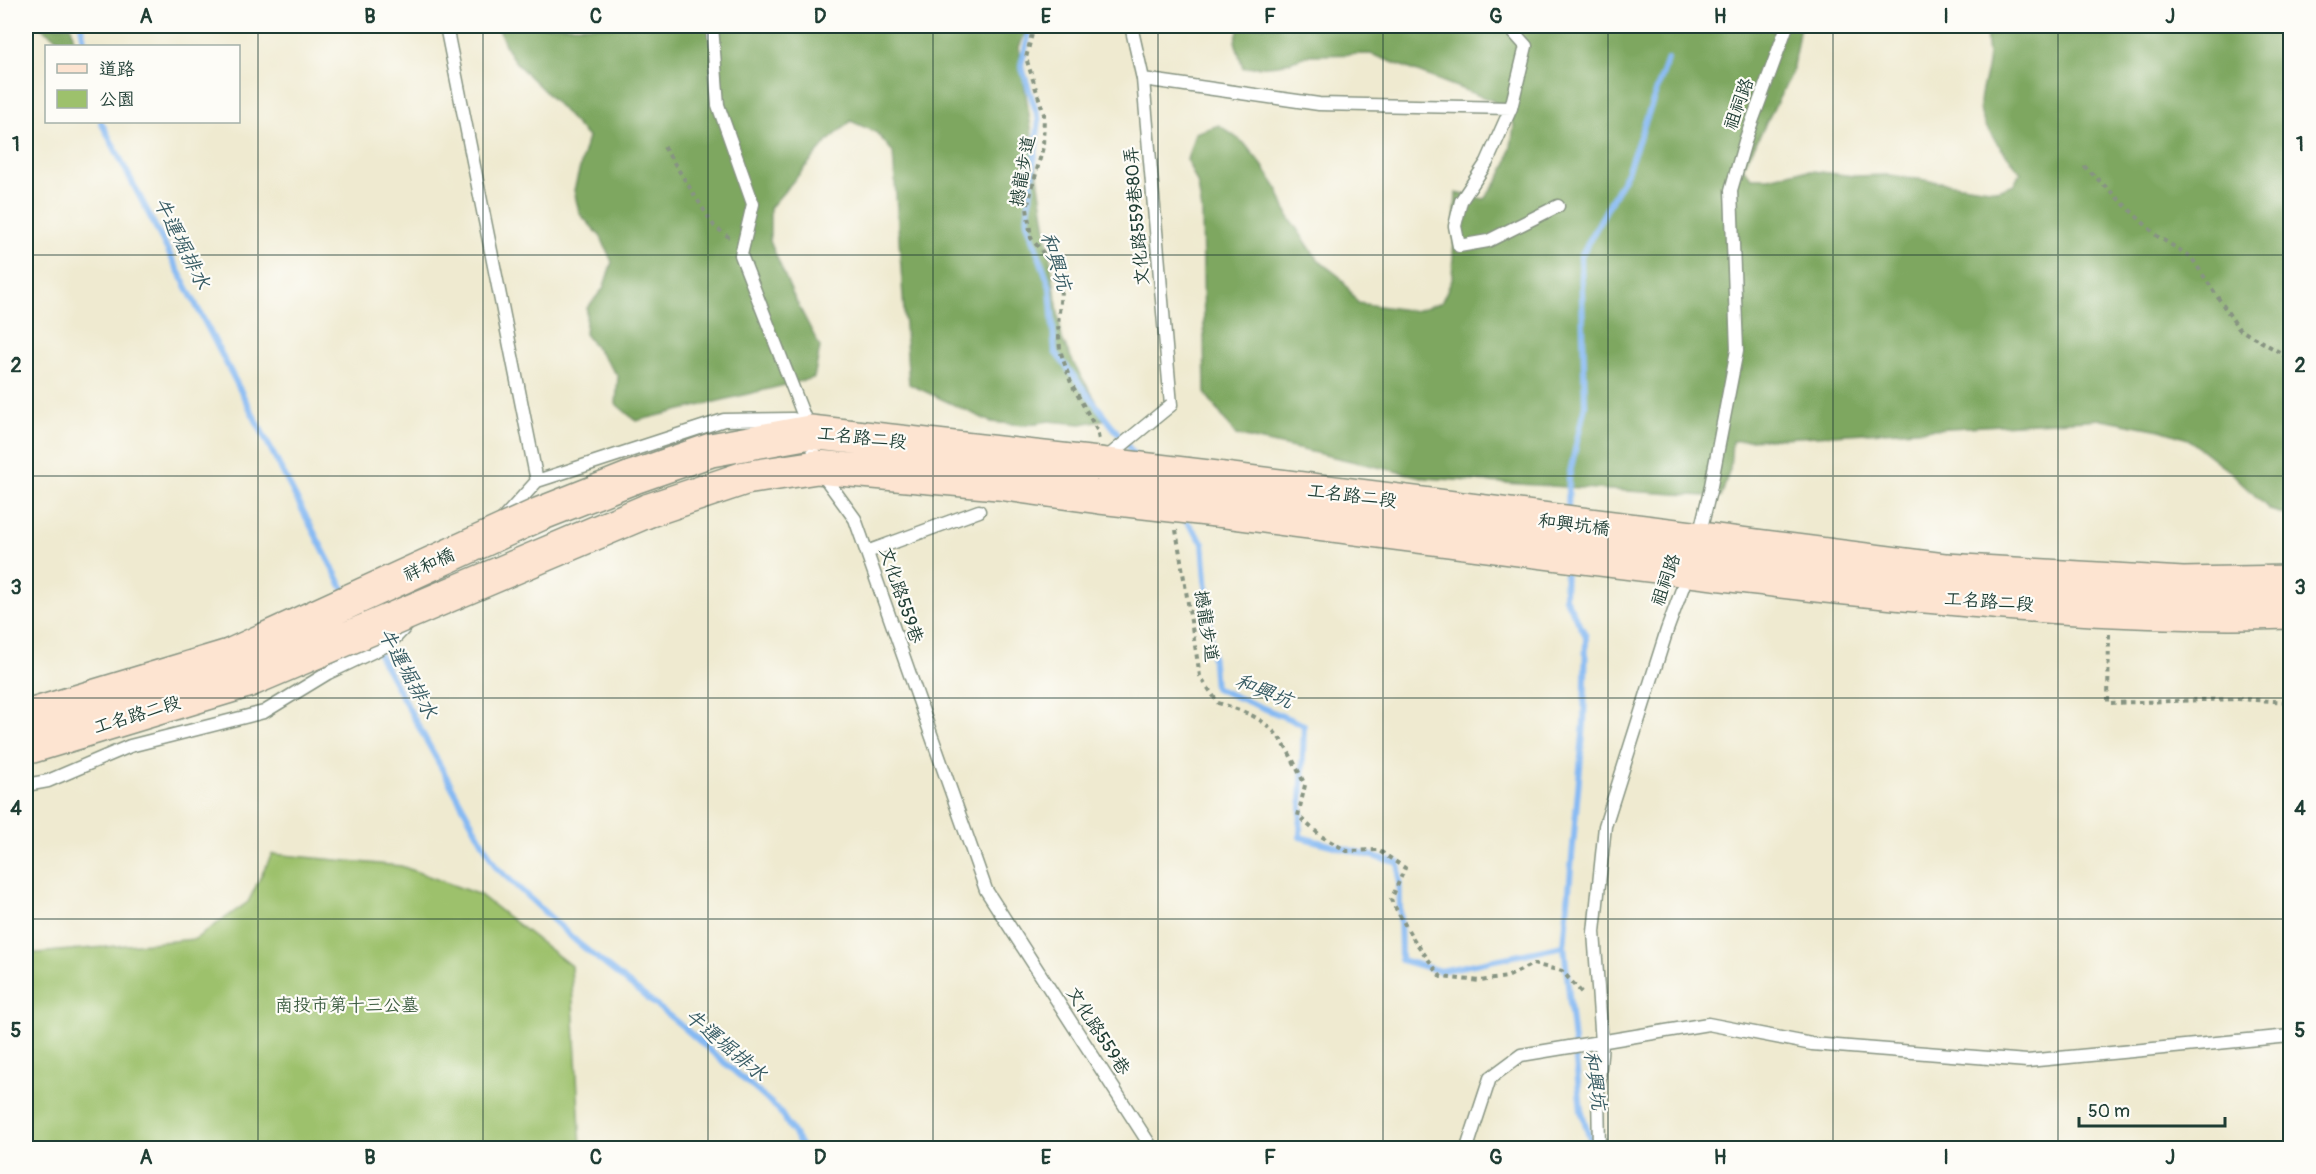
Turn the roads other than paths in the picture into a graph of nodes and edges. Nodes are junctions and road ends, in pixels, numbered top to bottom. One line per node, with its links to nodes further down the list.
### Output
1 (446, 26): 13 (lane)
2 (712, 26): 9 (lane, 文化路559巷)
3 (1131, 26): 6 (lane, 文化路559巷80弄)
4 (1508, 26): 7 (lane)
5 (1787, 26): 18 (lane, 祖祠路)
6 (1143, 79): 7 (lane); 11 (lane, 文化路559巷80弄, bridge)
7 (1511, 108): 8 (lane)
8 (1558, 206)
9 (810, 432): 10 (lane, 文化路559巷); 11 (main road, 工名路二段); 12 (main road, 工名路二段); 13 (lane)
10 (817, 467): 11 (main road, 工名路二段); 14 (main road, 工名路二段); 17 (lane, 文化路559巷)
11 (1099, 473): 16 (main road, 工名路二段, bridge)
12 (631, 478): 23 (main road, 祥和橋, bridge)
13 (537, 481): 19 (lane)
14 (647, 511): 23 (main road, 祥和橋, bridge)
15 (979, 511): 17 (lane)
16 (1449, 524): 18 (main road, 和興坑橋)
17 (867, 552): 29 (lane, 文化路559巷)
18 (1693, 556): 20 (main road, 工名路二段); 22 (main road, 工名路二段); 28 (lane, 祖祠路)
19 (459, 567)
20 (2290, 582)
21 (444, 584): 26 (lane)
22 (2290, 612)
23 (238, 669): 24 (main road, 工名路二段); 25 (main road, 工名路二段)
24 (26, 717)
25 (26, 748)
26 (26, 785)
27 (2290, 1036): 28 (lane)
28 (1602, 1043): 30 (lane); 31 (lane, 祖祠路)
29 (1152, 1149)
30 (1467, 1149)
31 (1599, 1149)

